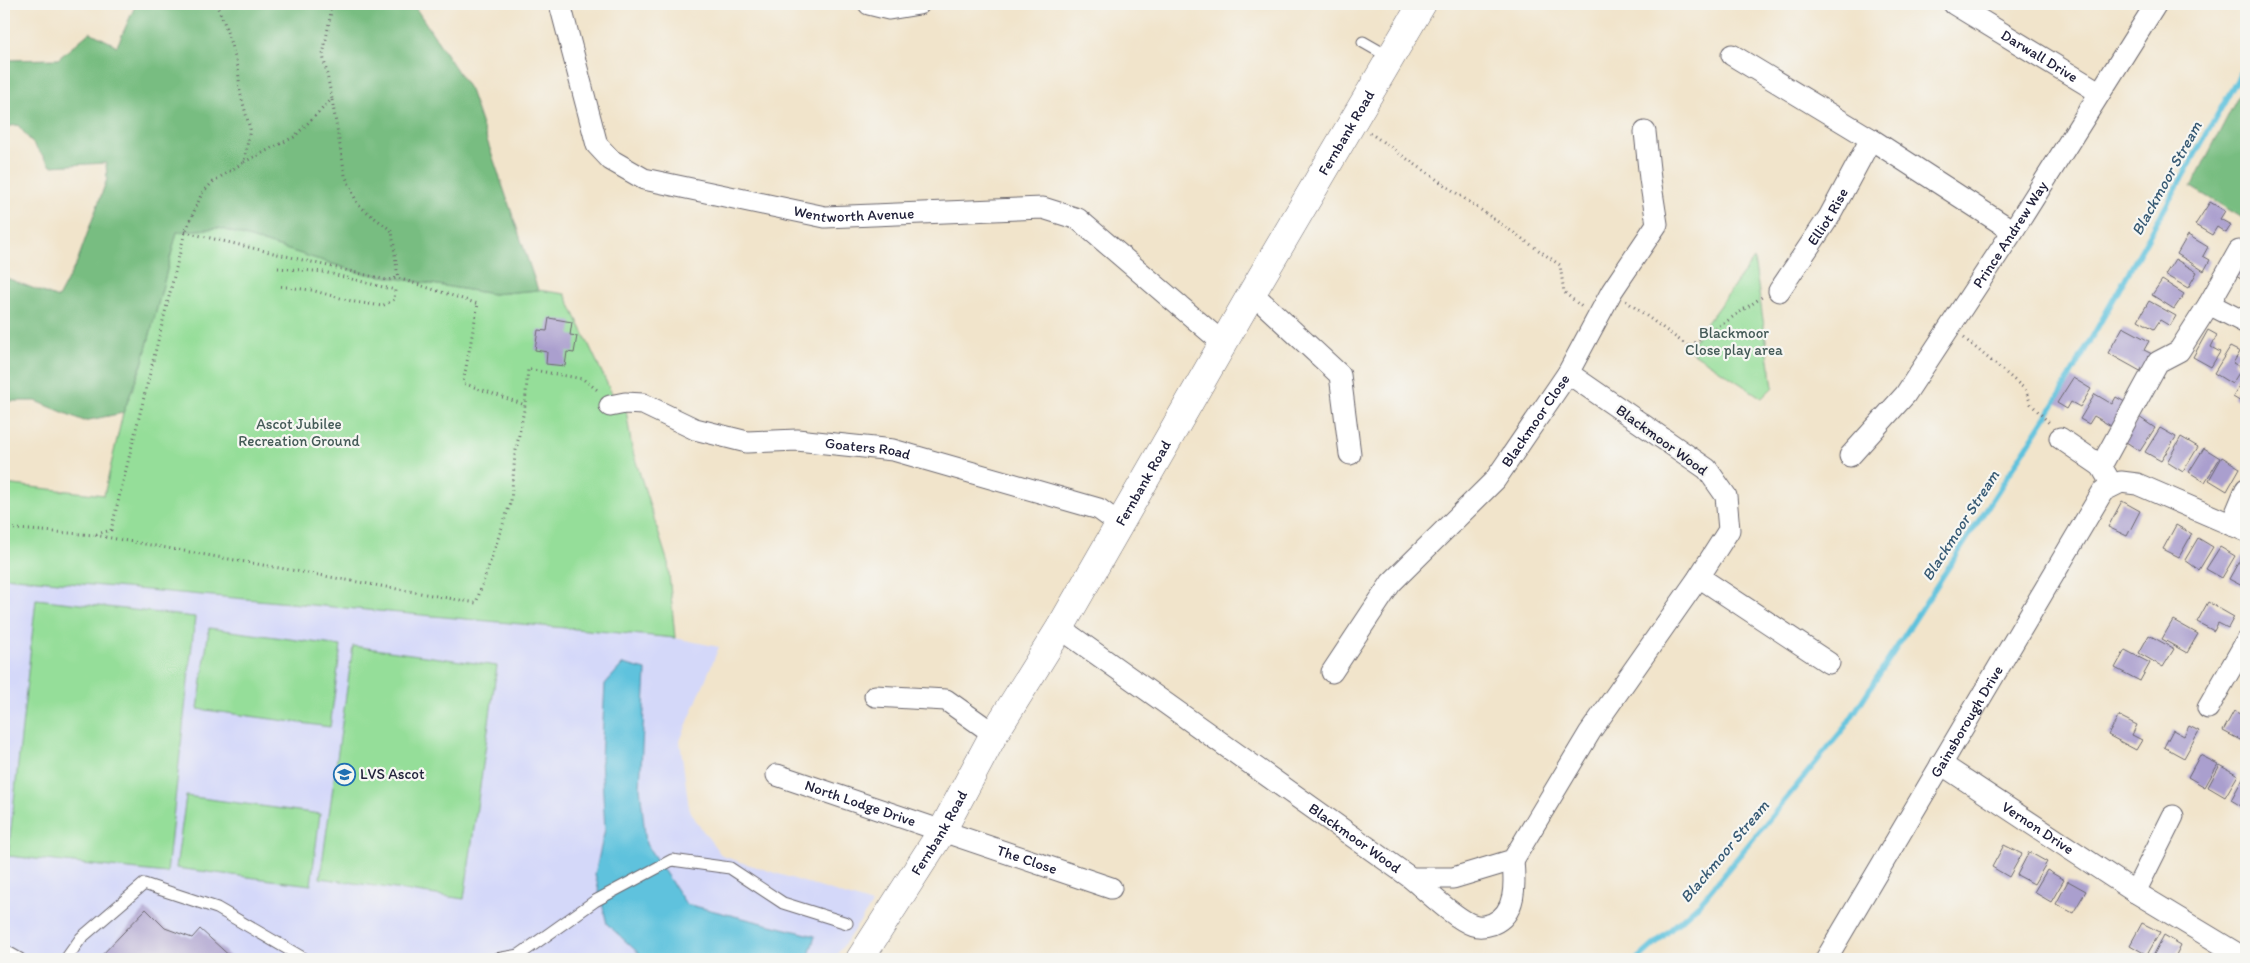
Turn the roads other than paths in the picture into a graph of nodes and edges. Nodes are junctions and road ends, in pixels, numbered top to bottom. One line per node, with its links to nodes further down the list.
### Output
1 (560, 4): 19 (street, Wentworth Avenue)
2 (869, 4): 3 (street)
3 (919, 4)
4 (1420, 4): 9 (street, Fernbank Road)
5 (2156, 4): 10 (street, Prince Andrew Way)
6 (1957, 5): 10 (street, Darwall Drive)
7 (1363, 42): 9 (lane)
8 (1732, 55): 12 (street)
9 (1391, 58): 16 (street, Fernbank Road)
10 (2099, 92): 13 (street, Prince Andrew Way)
11 (1645, 132): 20 (street, Blackmoor Close)
12 (1871, 139): 13 (street); 15 (street, Elliot Rise)
13 (2013, 231): 24 (street, Prince Andrew Way)
14 (2239, 251): 17 (street)
15 (1779, 292)
16 (1252, 293): 19 (street, Fernbank Road); 23 (street)
17 (2209, 304): 18 (street); 25 (street)
18 (2246, 323)
19 (1224, 344): 28 (street, Fernbank Road)
20 (1568, 373): 30 (street, Blackmoor Wood); 34 (street, Blackmoor Close)
21 (618, 405): 28 (street, Goaters Road)
22 (2054, 430): 25 (street)
23 (1350, 454)
24 (1850, 456)
25 (2101, 466): 26 (street)
26 (2111, 485): 29 (street); 38 (street, Gainsborough Drive)
27 (2246, 489): 29 (street)
28 (1121, 525): 31 (street, Fernbank Road)
29 (2239, 528)
30 (1700, 577): 33 (street); 42 (street, Blackmoor Wood)
31 (1060, 628): 37 (street, Fernbank Road); 43 (street, Blackmoor Wood)
32 (2246, 642): 36 (street)
33 (1829, 663)
34 (1332, 672)
35 (875, 696): 37 (street)
36 (2208, 708)
37 (994, 734): 41 (street, Fernbank Road)
38 (1941, 764): 45 (street, Vernon Drive); 53 (street, Gainsborough Drive)
39 (777, 775): 41 (street, North Lodge Drive)
40 (2173, 816): 45 (street)
41 (942, 831): 44 (street, The Close); 52 (street, Fernbank Road)
42 (1513, 860): 43 (street, Blackmoor Wood); 43 (street)
43 (1411, 878)
44 (1111, 888)
45 (2134, 892): 54 (street, Vernon Drive)
46 (847, 923): 51 (lane)
47 (4, 950): 48 (lane)
48 (20, 959)
49 (66, 959): 50 (lane)
50 (305, 959)
51 (496, 959)
52 (860, 959)
53 (1826, 959)
54 (2246, 959)

